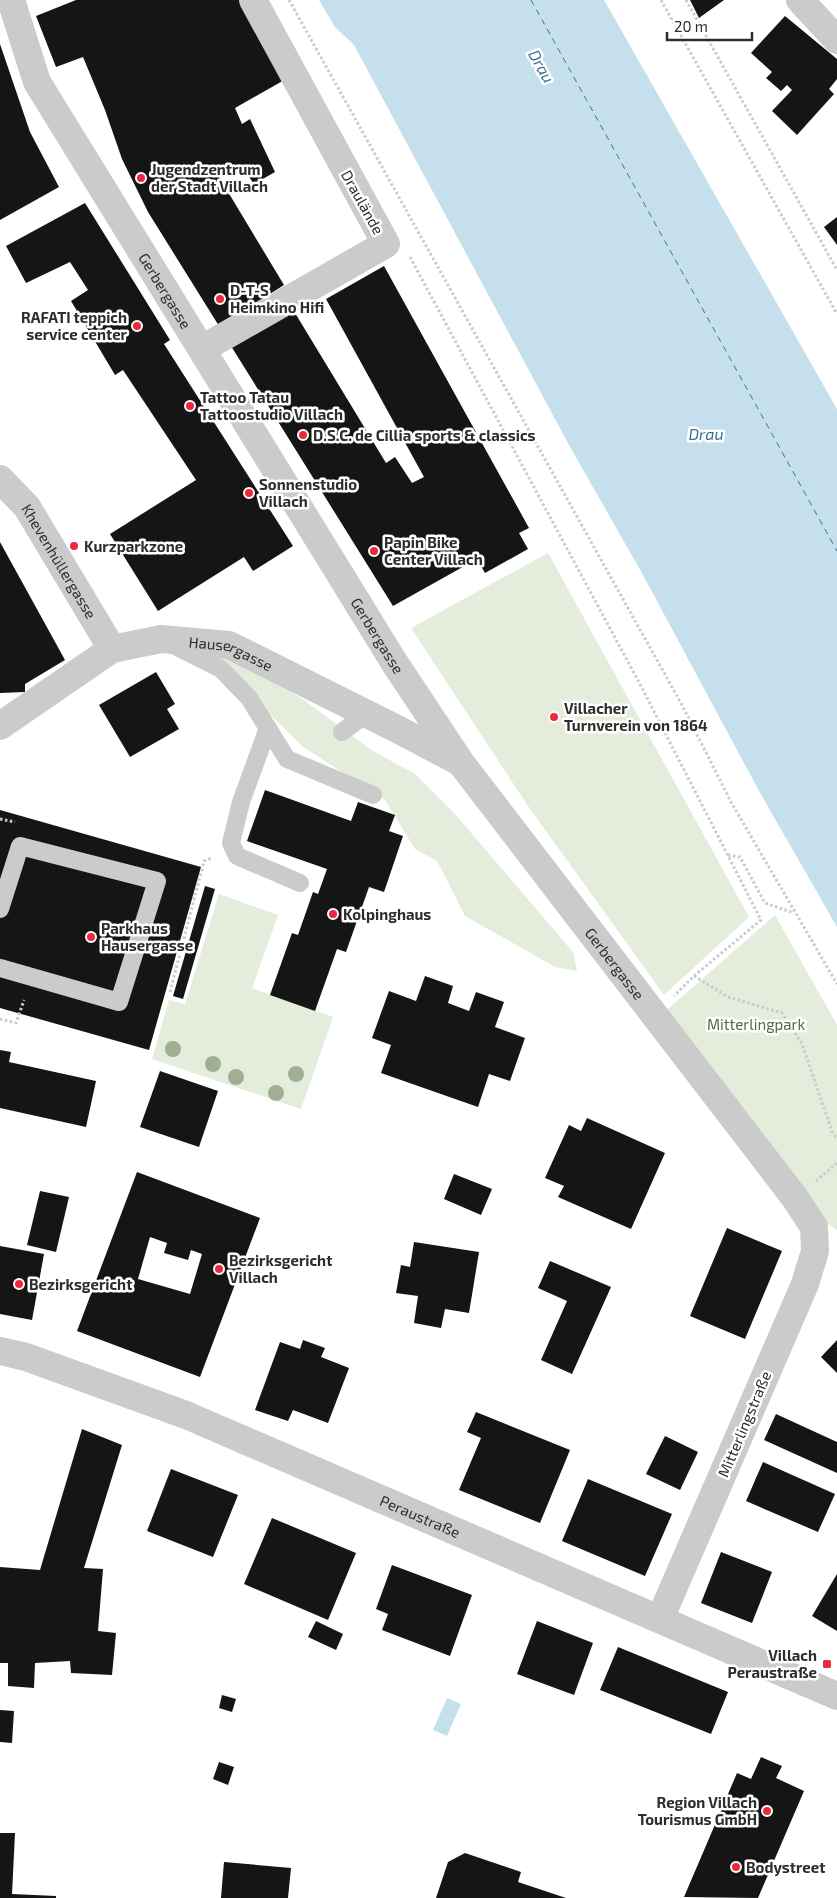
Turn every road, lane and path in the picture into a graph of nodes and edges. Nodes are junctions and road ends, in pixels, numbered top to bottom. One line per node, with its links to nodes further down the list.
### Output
1 (11, 0): 11 (street, Gerbergasse)
2 (253, 0): 11 (street, Draulände)
3 (289, 0): 25 (path)
4 (661, 0): 10 (path)
5 (686, 0): 9 (path)
6 (800, 0): 7 (street)
7 (837, 40)
8 (410, 256): 22 (path)
9 (837, 270)
10 (837, 314)
11 (202, 349): 19 (street, Gerbergasse)
12 (0, 479): 14 (street, Khevenhüllergasse)
13 (162, 639): 14 (street, Hausergasse); 15 (street, Hausergasse); 17 (lane)
14 (112, 649): 16 (street, Hausergasse)
15 (366, 714): 18 (lane); 19 (street, Hausergasse)
16 (0, 726)
17 (268, 728): 20 (lane); 21 (lane)
18 (342, 732)
19 (461, 762): 34 (street, Gerbergasse)
20 (373, 795)
21 (234, 849): 23 (lane); 30 (path)
22 (728, 855): 25 (path); 27 (path)
23 (300, 883)
24 (0, 909): 28 (lane)
25 (795, 913): 29 (path)
26 (0, 968): 28 (lane)
27 (694, 976): 31 (path); 33 (path)
28 (33, 978): 32 (path)
29 (837, 984)
30 (170, 992)
31 (671, 1000)
32 (0, 1019)
33 (837, 1138)
34 (814, 1227): 36 (street, Mitterlingstraße)
35 (0, 1351): 36 (street, Peraustraße)
36 (660, 1619): 37 (street, Peraustraße)
37 (837, 1696)

